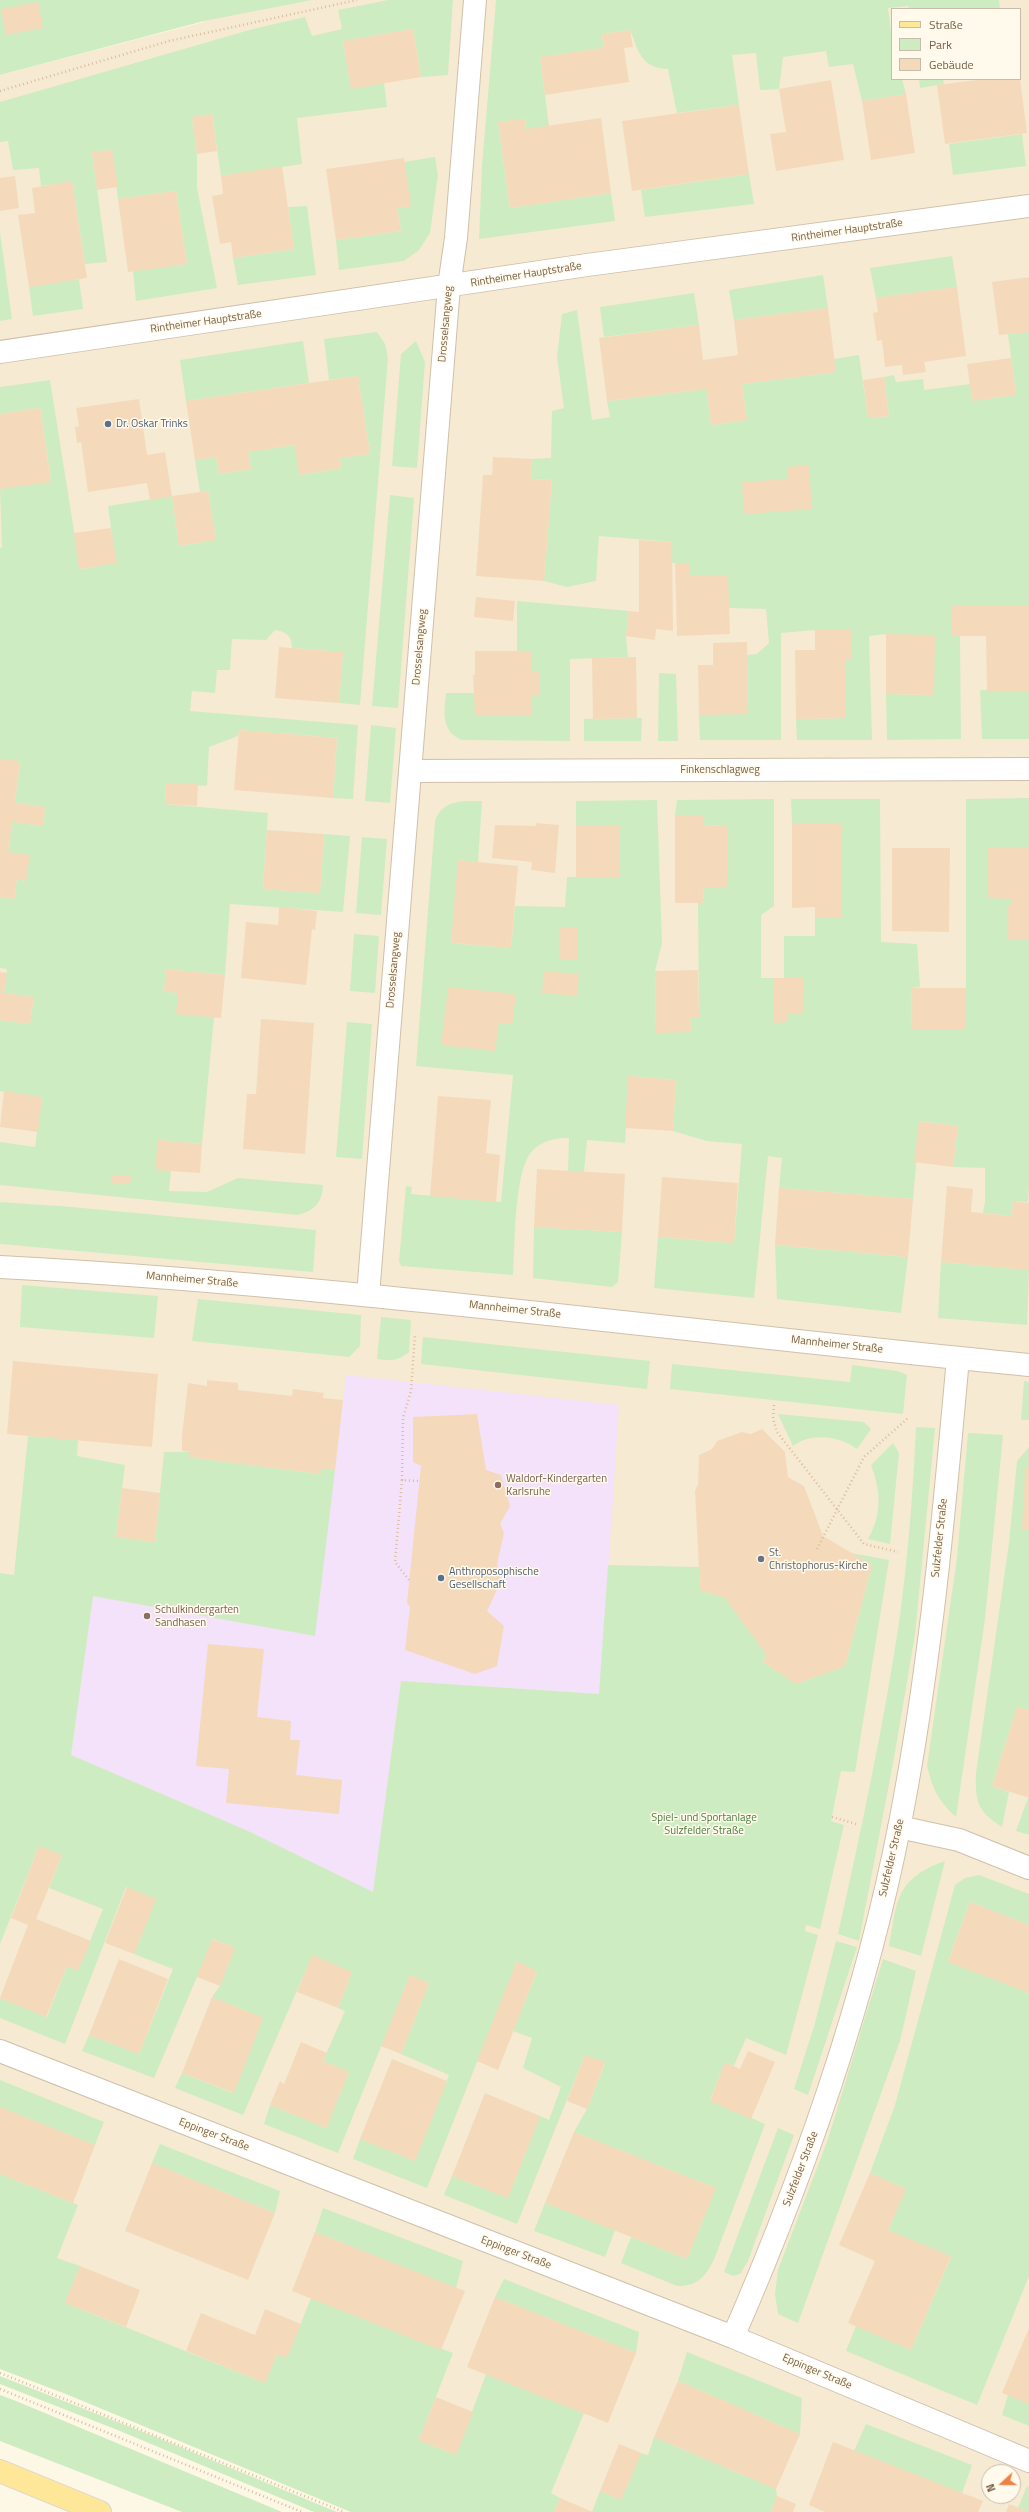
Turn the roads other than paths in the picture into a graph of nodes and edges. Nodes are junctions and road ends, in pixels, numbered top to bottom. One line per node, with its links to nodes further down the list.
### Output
1 (475, 0): 3 (street, Drosselsangweg)
2 (1029, 206): 3 (street, Rintheimer Hauptstraße)
3 (449, 286): 4 (street, Rintheimer Hauptstraße); 6 (street, Drosselsangweg)
4 (0, 352)
5 (1029, 769): 6 (street, Finkenschlagweg)
6 (410, 772): 8 (street, Drosselsangweg)
7 (0, 1267): 8 (street, Mannheimer Straße)
8 (368, 1295): 9 (street, Mannheimer Straße)
9 (958, 1358): 10 (street, Mannheimer Straße); 11 (street, Sulzfelder Straße)
10 (1029, 1365)
11 (899, 1827): 12 (street); 14 (street, Sulzfelder Straße)
12 (1029, 1868)
13 (0, 2051): 14 (street, Eppinger Straße)
14 (733, 2337): 15 (street, Eppinger Straße)
15 (1029, 2461)
16 (0, 2471): 17 (main road)
17 (100, 2512)

